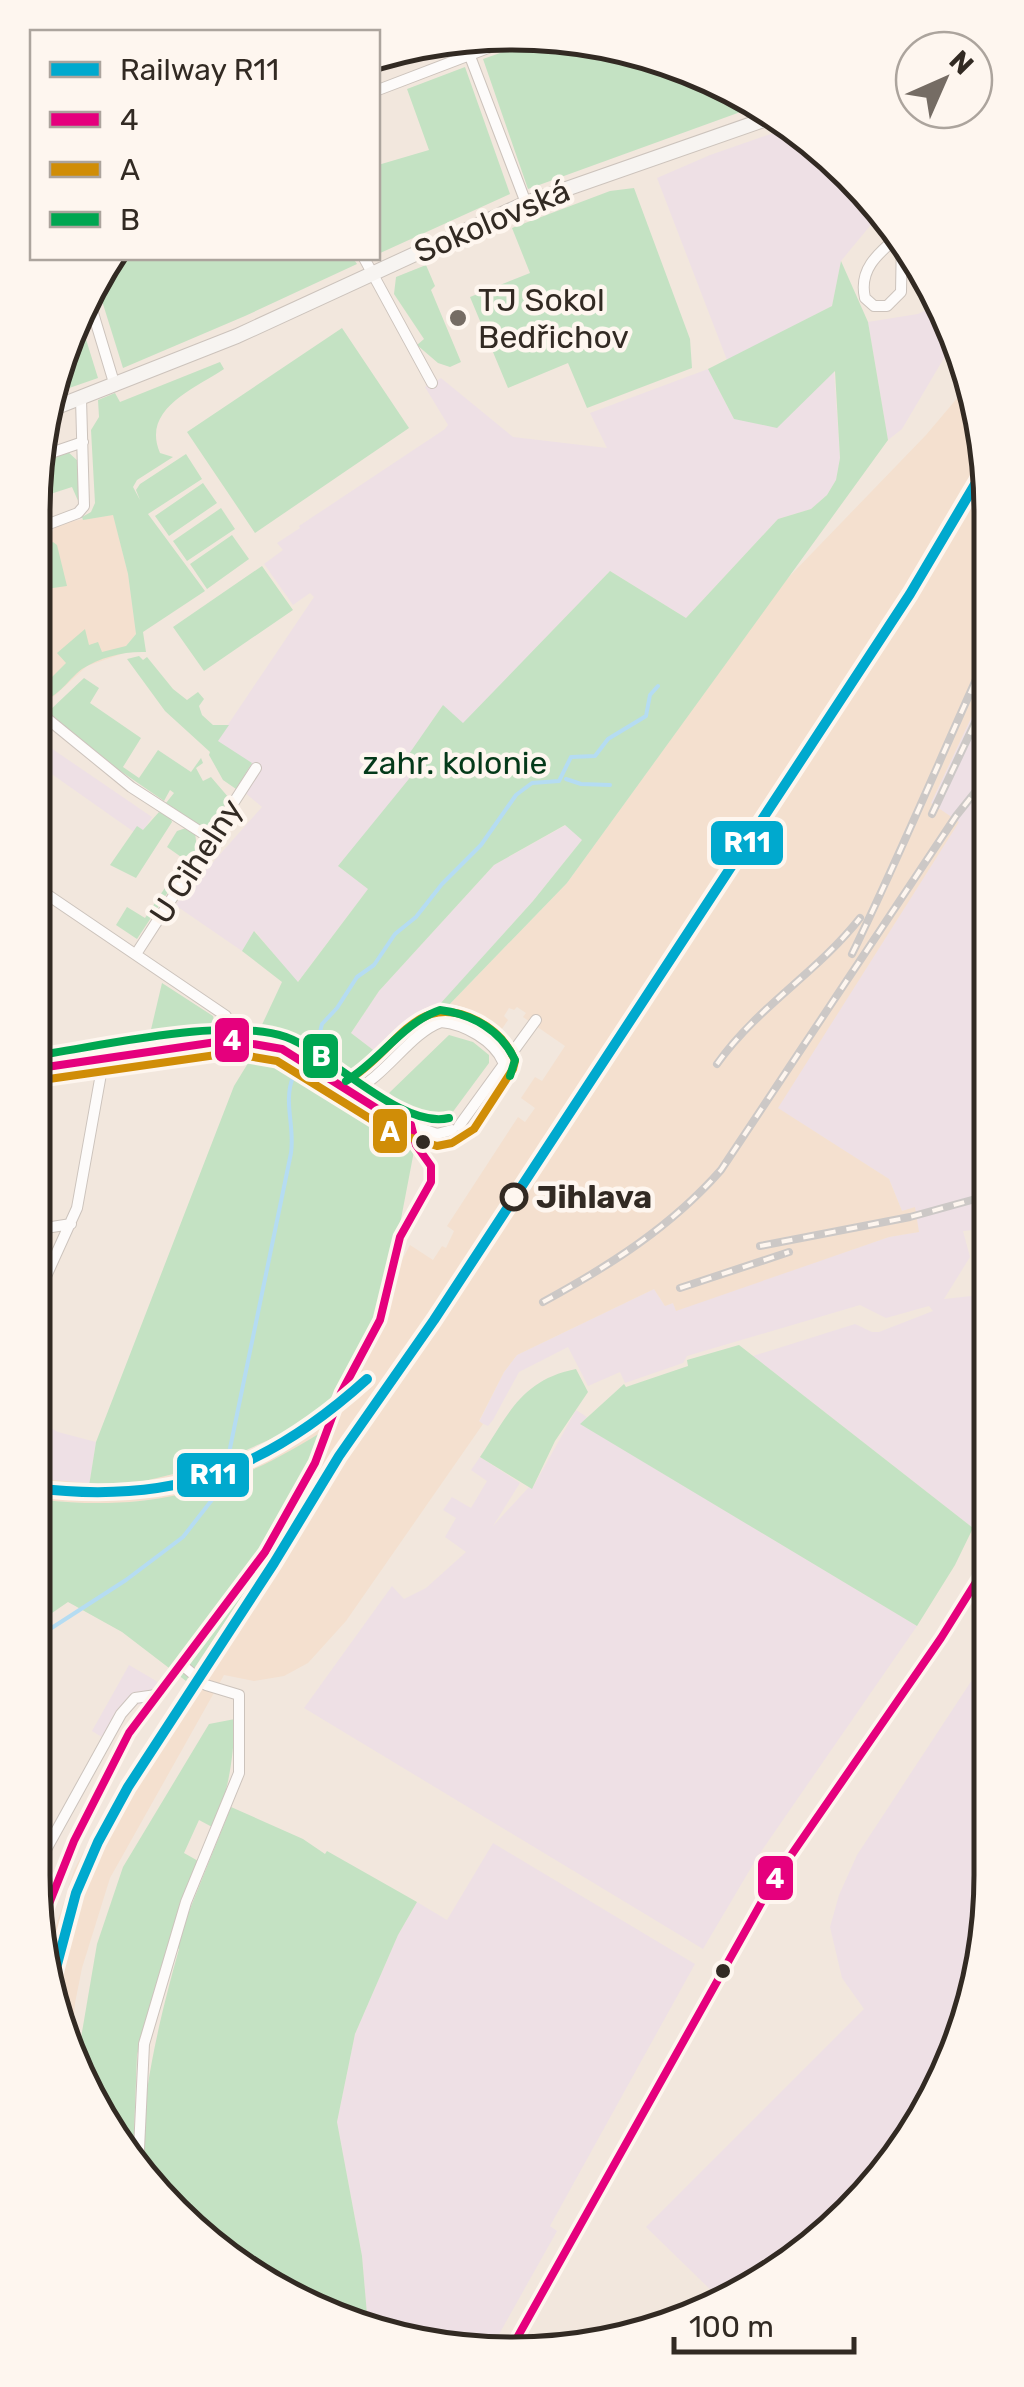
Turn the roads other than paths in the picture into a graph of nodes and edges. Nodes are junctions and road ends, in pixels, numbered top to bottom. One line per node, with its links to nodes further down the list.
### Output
1 (478, 51): 2 (street)
2 (468, 55): 3 (street); 5 (street)
3 (380, 89)
4 (758, 121): 5 (street, Sokolovská)
5 (526, 203): 9 (street, Sokolovská)
6 (890, 246): 8 (street)
7 (365, 260): 9 (street)
8 (901, 263)
9 (374, 272): 11 (street); 12 (street, Sokolovská)
10 (94, 316): 12 (street)
11 (432, 383)
12 (115, 386): 13 (street, Sokolovská)
13 (81, 399): 14 (street, Sokolovská); 15 (street)
14 (63, 405)
15 (83, 442): 16 (street); 17 (street)
16 (54, 452)
17 (50, 522)
18 (50, 722): 20 (street)
19 (256, 768): 20 (street, U Cihelny)
20 (210, 838): 22 (street, U Cihelny)
21 (50, 897): 22 (street)
22 (136, 954): 24 (street)
23 (536, 1020): 26 (street)
24 (230, 1040): 25 (street); 28 (street)
25 (104, 1057): 27 (street); 30 (street)
26 (503, 1062): 28 (street); 29 (street)
27 (50, 1066)
28 (352, 1092): 29 (street)
29 (411, 1125): 34 (street)
30 (72, 1224): 31 (street); 32 (street)
31 (50, 1227)
32 (50, 1269)
33 (974, 1584): 39 (street)
34 (181, 1664): 35 (street); 38 (street)
35 (156, 1695): 36 (street); 37 (street)
36 (50, 1841)
37 (51, 1899)
38 (139, 2148)
39 (519, 2337)

